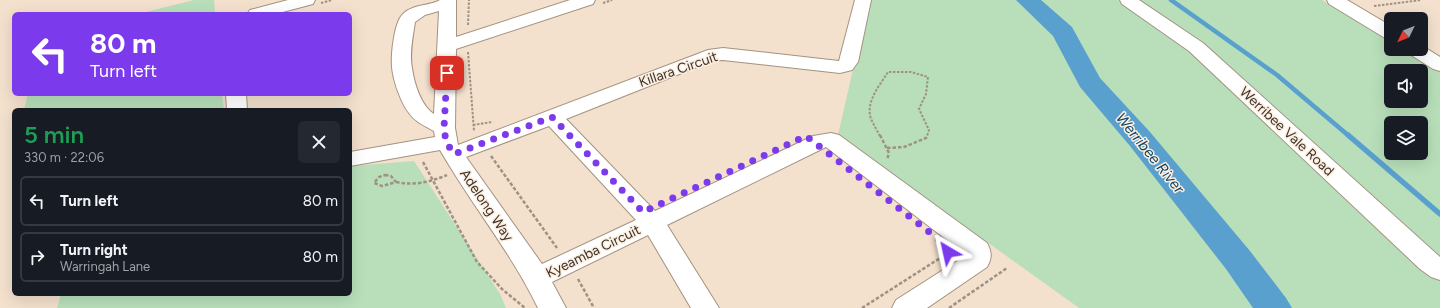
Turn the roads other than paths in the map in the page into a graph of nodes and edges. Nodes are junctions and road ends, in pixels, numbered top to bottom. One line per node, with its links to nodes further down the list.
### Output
1 (307, 0): 7 (street)
2 (587, 0): 9 (street)
3 (863, 0): 14 (street, Killara Circuit)
4 (1128, 0): 18 (street, Werribee Vale Road)
5 (455, 2): 9 (street); 15 (street)
6 (1349, 2): 8 (street)
7 (263, 12)
8 (1384, 29)
9 (458, 43): 15 (street)
10 (1427, 56): 11 (street)
11 (1440, 64)
12 (236, 96): 13 (street)
13 (237, 108)
14 (552, 117): 15 (street, Killara Circuit); 17 (street)
15 (451, 148): 16 (street, Killara Circuit); 19 (street, Adelong Way)
16 (352, 159)
17 (652, 223): 19 (street, Kyeamba Circuit); 21 (street); 22 (street, Kyeamba Circuit)
18 (1440, 270)
19 (537, 278): 20 (street, Adelong Way)
20 (552, 308)
21 (705, 308)
22 (906, 308)

